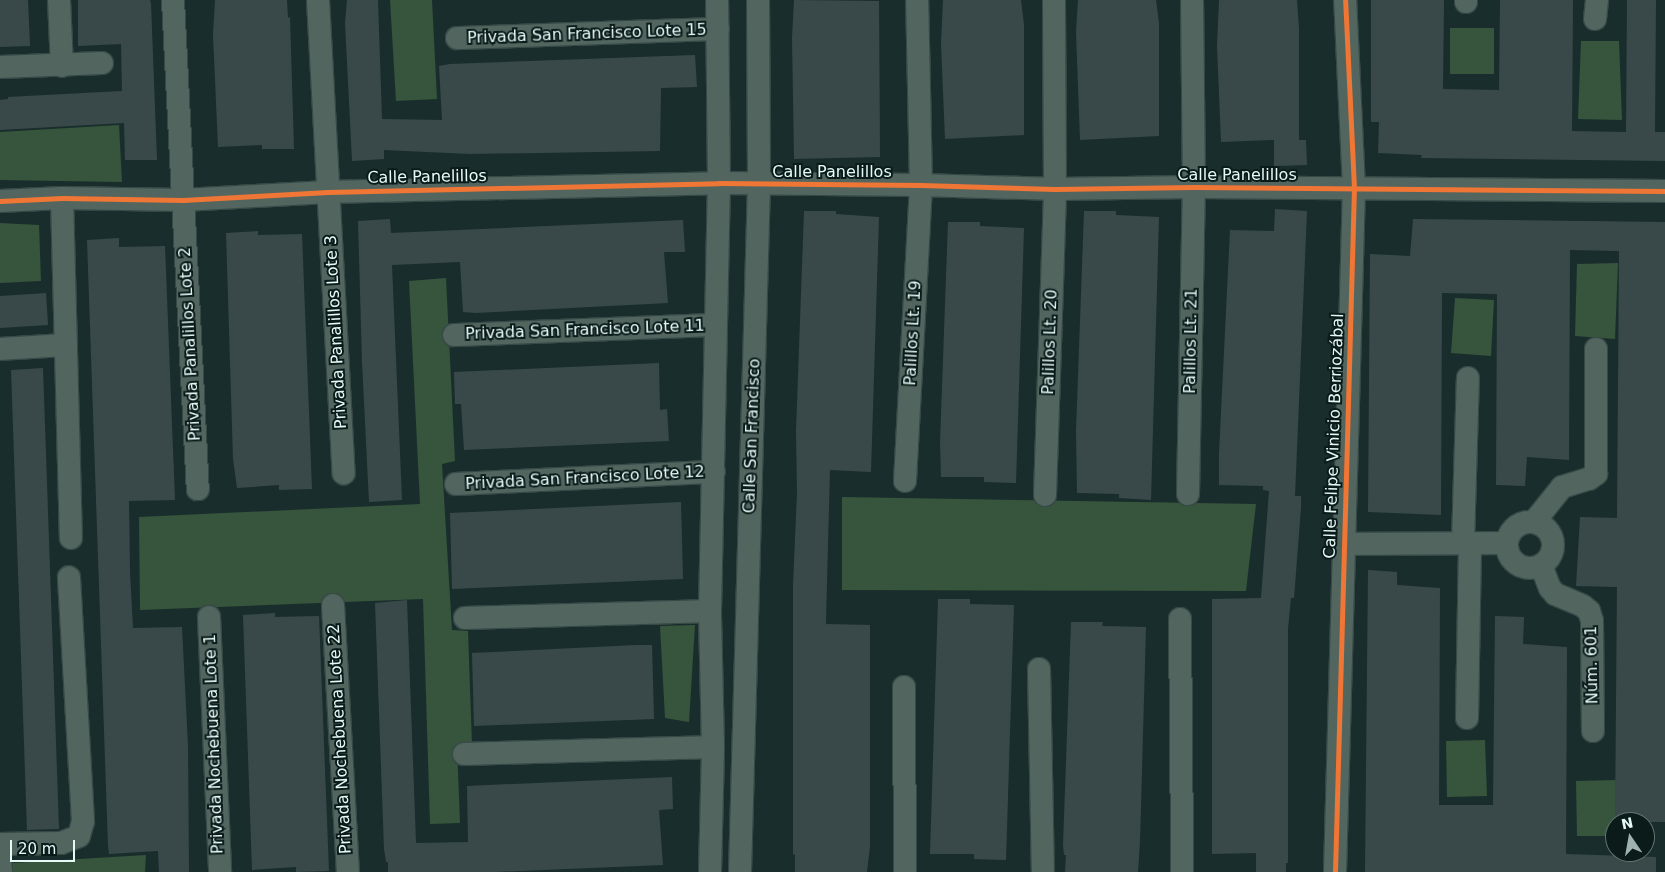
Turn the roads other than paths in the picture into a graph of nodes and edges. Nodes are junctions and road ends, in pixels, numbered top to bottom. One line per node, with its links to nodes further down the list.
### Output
1 (59, 0): 13 (street)
2 (173, 0): 24 (street, Privada Panalillos Lote 2)
3 (318, 0): 22 (street, Privada Panalillos Lote 3)
4 (717, 0): 10 (street)
5 (758, 0): 16 (street, Calle San Francisco)
6 (917, 0): 17 (street, Palillos Lt. 19)
7 (1054, 0): 20 (street, Palillos Lt. 20)
8 (1192, 0): 18 (street, Palillos Lt. 21)
9 (1345, 0): 19 (street, Calle Felipe Vinicio Berriozábal)
10 (718, 30): 11 (street, Privada San Francisco Lote 15); 15 (street)
11 (457, 38)
12 (102, 63): 13 (street)
13 (62, 66): 14 (street)
14 (0, 67)
15 (719, 183): 16 (street, Calle Panelillos); 22 (street, Calle Panelillos); 26 (street)
16 (759, 184): 17 (street, Calle Panelillos); 63 (street, Calle San Francisco)
17 (922, 185): 20 (street, Calle Panelillos); 34 (street, Palillos Lt. 19)
18 (1194, 187): 19 (street, Calle Panelillos); 20 (street, Calle Panelillos); 37 (street, Palillos Lt. 21)
19 (1354, 188): 21 (street, Calle Panelillos); 43 (street, Calle Felipe Vinicio Berriozábal)
20 (1055, 189): 38 (street, Palillos Lt. 20)
21 (1665, 191)
22 (328, 192): 24 (street, Calle Panelillos); 33 (street, Privada Panalillos Lote 3)
23 (62, 198): 24 (street, Calle Panelillos); 25 (street, Calle Panelillos); 28 (street)
24 (183, 200): 36 (street, Privada Panalillos Lote 2)
25 (0, 201)
26 (715, 326): 27 (street, Privada San Francisco Lote 11); 32 (street)
27 (454, 335)
28 (66, 345): 29 (street); 40 (street)
29 (0, 349)
30 (1596, 349): 39 (street)
31 (1468, 378): 41 (street)
32 (714, 472): 35 (street, Privada San Francisco Lote 12); 47 (street)
33 (344, 473)
34 (905, 481)
35 (456, 484)
36 (198, 489)
37 (1188, 494)
38 (1045, 495)
39 (1534, 522): 42 (street); 44 (street)
40 (72, 538)
41 (1467, 543): 42 (street); 43 (street); 53 (street)
42 (1507, 543): 44 (street)
43 (1343, 544): 67 (street, Calle Felipe Vinicio Berriozábal)
44 (1541, 566): 54 (street, Núm. 601)
45 (69, 578): 57 (street)
46 (333, 605): 61 (street, Privada Nochebuena Lote 22)
47 (710, 610): 49 (street); 55 (street)
48 (209, 617): 60 (street, Privada Nochebuena Lote 1)
49 (465, 618)
50 (1180, 620): 66 (street)
51 (1039, 669): 65 (street)
52 (904, 687): 64 (street)
53 (1467, 718)
54 (1593, 731)
55 (713, 748): 56 (street); 62 (street)
56 (464, 754)
57 (0, 844)
58 (0, 860): 59 (street)
59 (1, 872)
60 (220, 872)
61 (348, 872)
62 (710, 872)
63 (740, 872)
64 (905, 872)
65 (1043, 872)
66 (1182, 872)
67 (1335, 872)

